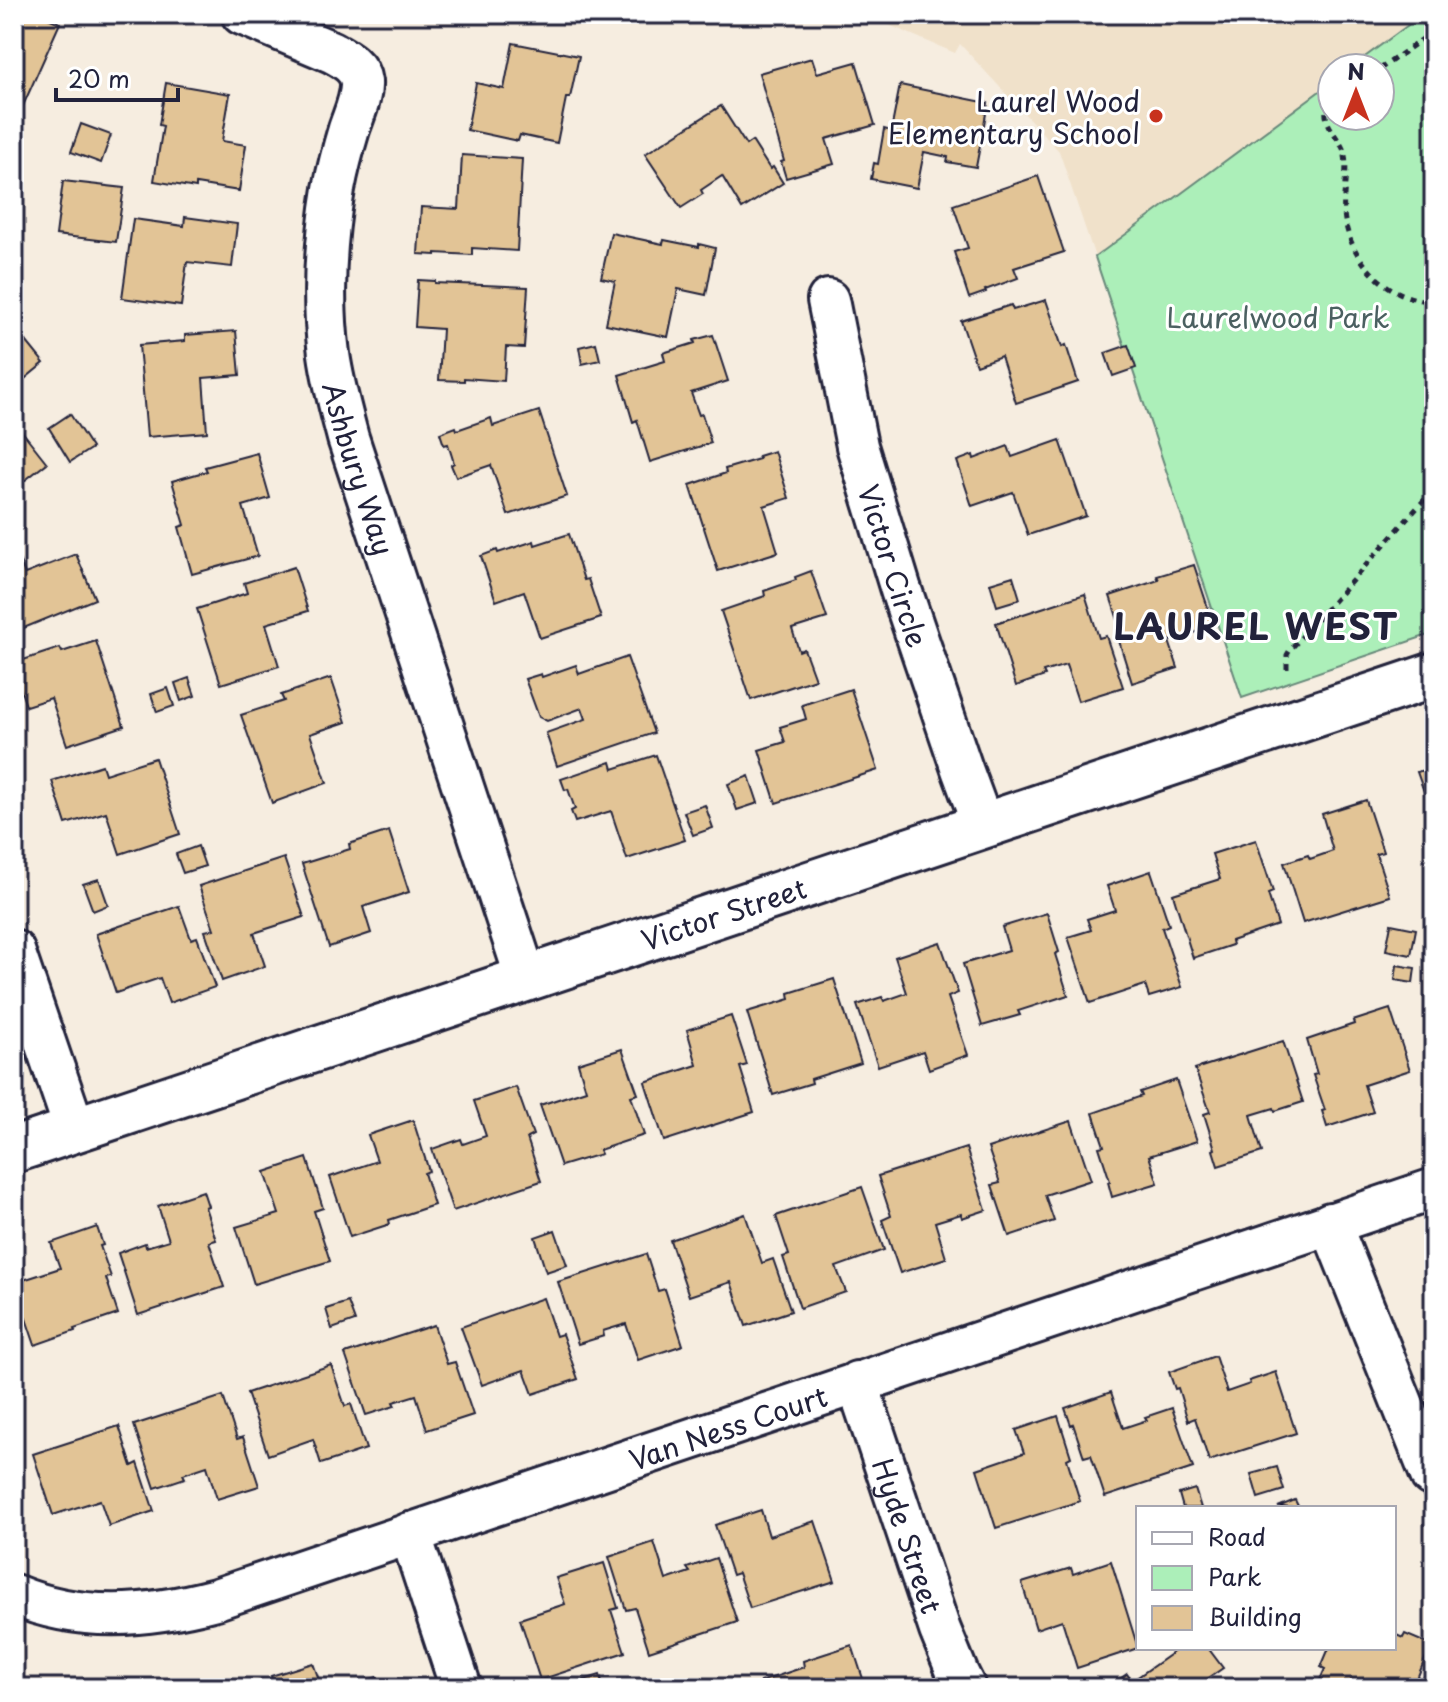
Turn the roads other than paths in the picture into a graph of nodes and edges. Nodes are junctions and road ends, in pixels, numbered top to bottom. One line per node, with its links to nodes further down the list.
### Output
1 (242, 14): 6 (street, Ashbury Way)
2 (828, 300): 4 (street, Victor Circle)
3 (1434, 675): 4 (street, Victor Street)
4 (983, 826): 6 (street, Victor Street)
5 (14, 951): 7 (street)
6 (526, 978): 7 (street, Victor Street)
7 (75, 1130): 8 (street, Victor Street)
8 (14, 1150)
9 (1434, 1189): 10 (street, Van Ness Court)
10 (1330, 1223): 11 (street, Van Ness Court); 12 (street)
11 (857, 1382): 13 (street, Van Ness Court); 16 (street, Hyde Street)
12 (1431, 1475)
13 (410, 1533): 14 (street, Van Ness Court); 15 (street)
14 (14, 1595)
15 (461, 1688)
16 (965, 1688)

